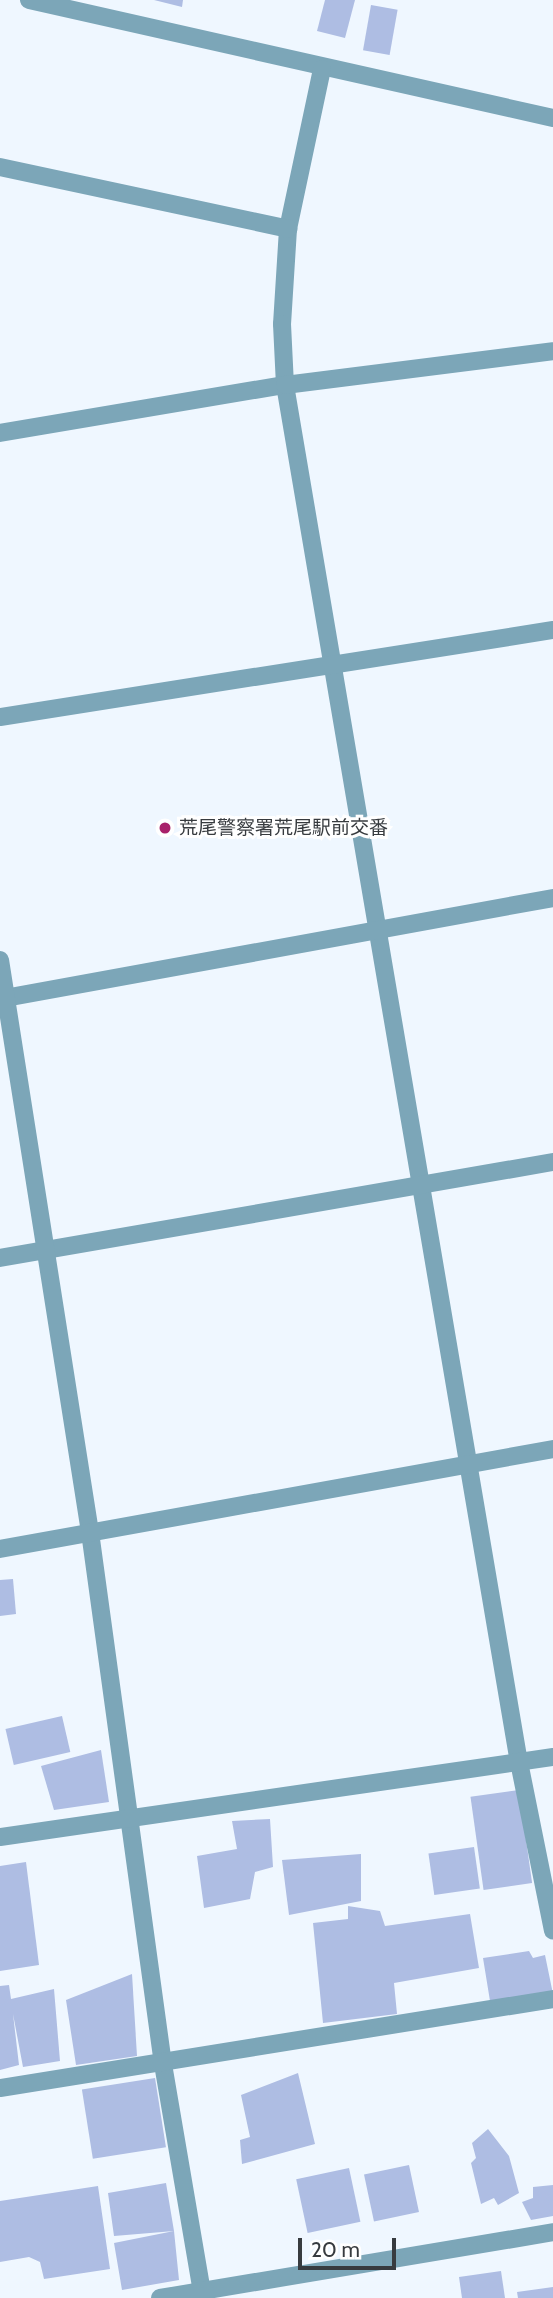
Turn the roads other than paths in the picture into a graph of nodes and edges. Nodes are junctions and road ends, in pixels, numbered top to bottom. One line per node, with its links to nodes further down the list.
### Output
1 (29, 0): 2 (street)
2 (322, 69): 3 (street); 5 (street)
3 (553, 118)
4 (0, 167): 5 (street)
5 (288, 229): 7 (street)
6 (553, 351): 7 (street)
7 (285, 385): 8 (street); 10 (street)
8 (0, 433)
9 (553, 631): 10 (street)
10 (334, 666): 11 (street); 13 (street)
11 (0, 717)
12 (553, 898): 13 (street)
13 (376, 930): 15 (street); 17 (street)
14 (0, 960): 15 (street)
15 (3, 999): 18 (street)
16 (553, 1162): 17 (street)
17 (420, 1186): 18 (street); 21 (street)
18 (46, 1250): 19 (street); 22 (street)
19 (0, 1258)
20 (553, 1449): 21 (street)
21 (468, 1464): 22 (street); 25 (street)
22 (90, 1532): 23 (street); 26 (street)
23 (0, 1549)
24 (553, 1757): 25 (street)
25 (519, 1762): 26 (street); 28 (street)
26 (131, 1818): 27 (street); 30 (street)
27 (0, 1837)
28 (553, 1931)
29 (553, 1999): 30 (street)
30 (163, 2064): 31 (street); 33 (street)
31 (0, 2088)
32 (553, 2232): 33 (street)
33 (202, 2295): 34 (street)
34 (160, 2298)

